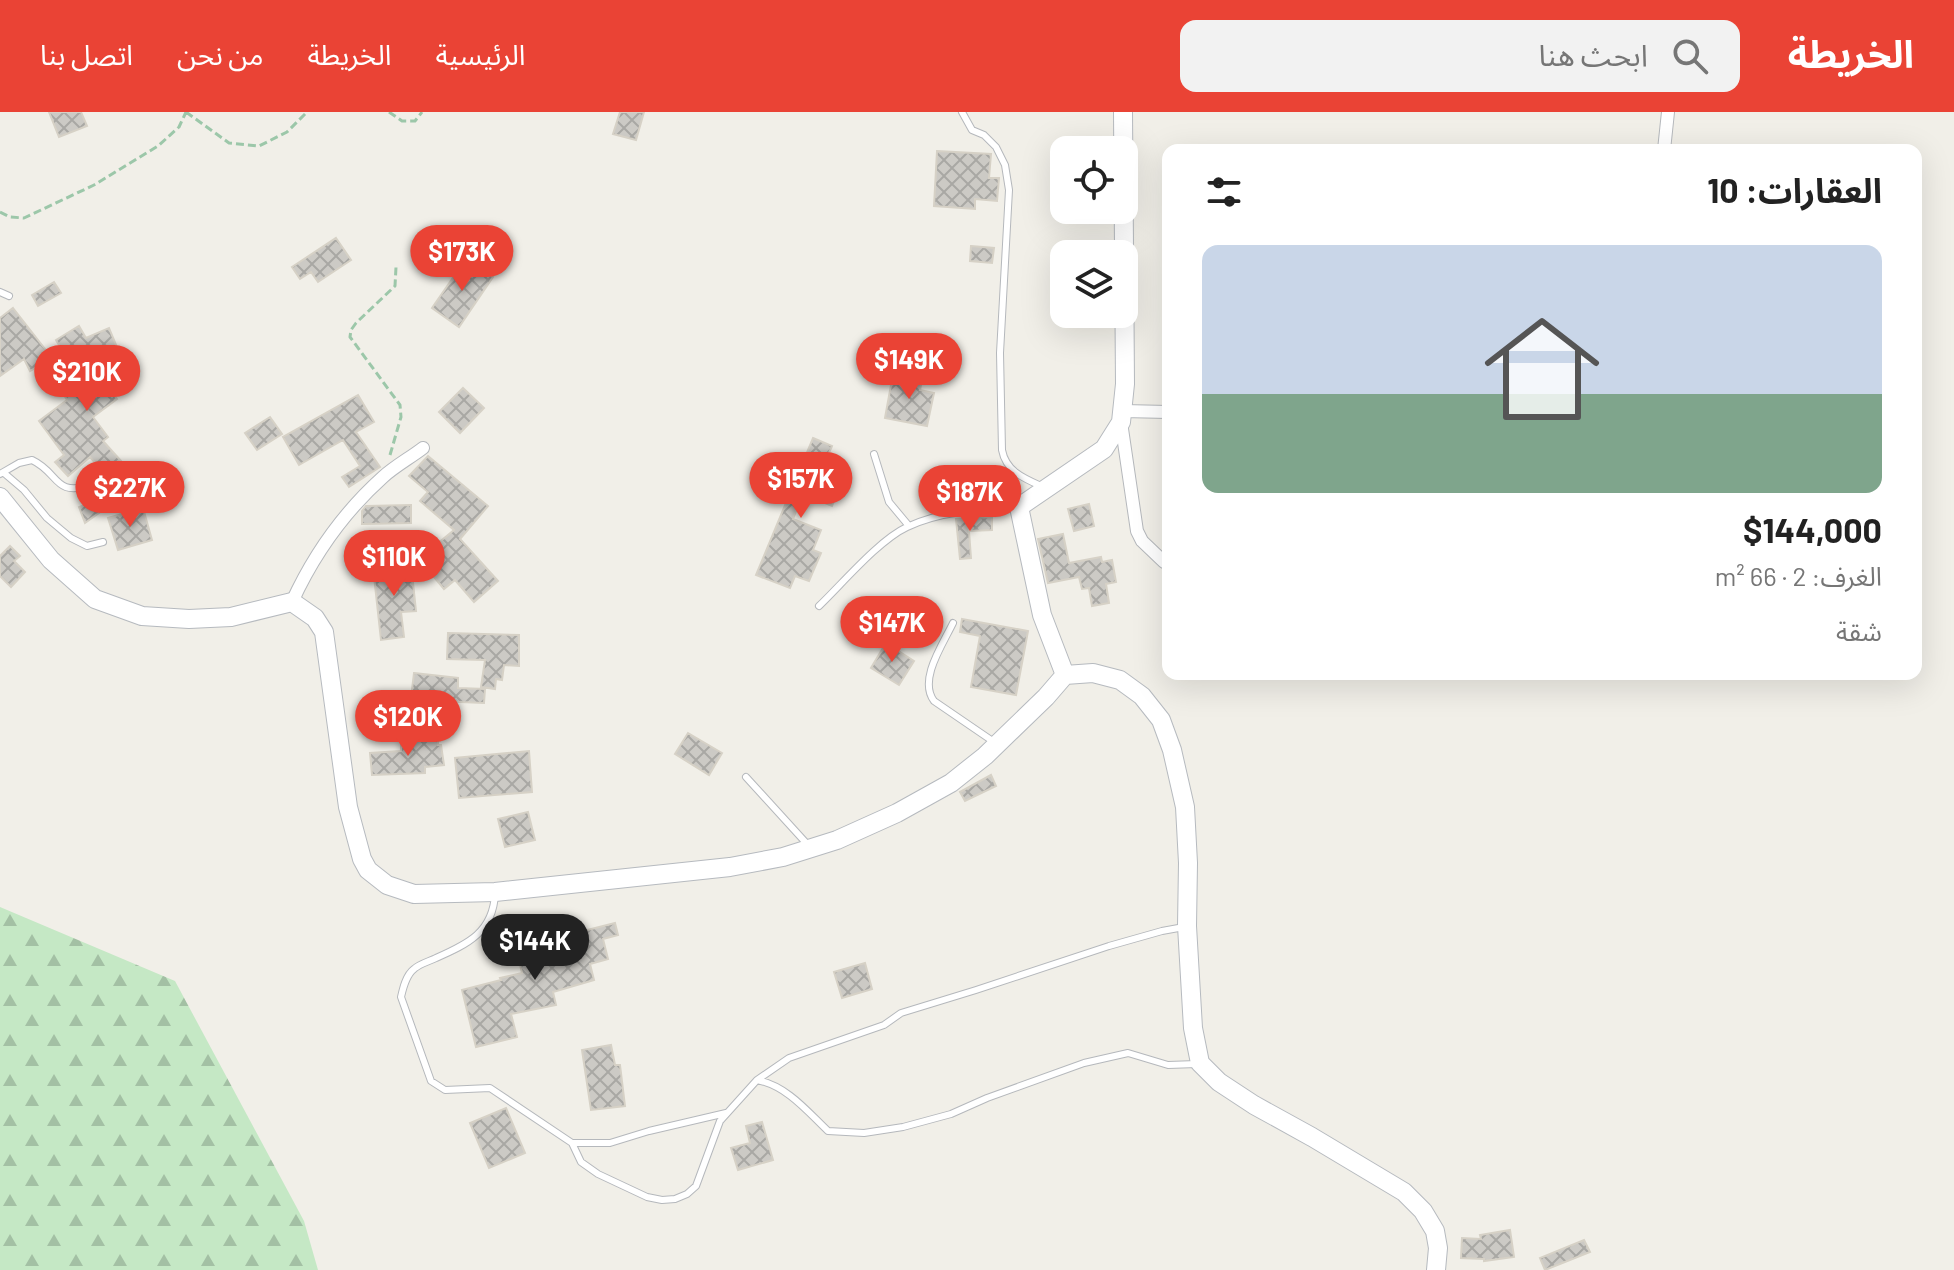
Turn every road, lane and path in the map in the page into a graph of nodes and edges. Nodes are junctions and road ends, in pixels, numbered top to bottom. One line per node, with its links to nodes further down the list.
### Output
1 (186, 112): 2 (path); 9 (path)
2 (307, 112)
3 (389, 112): 4 (path)
4 (422, 112)
5 (962, 112): 20 (lane)
6 (1123, 112): 14 (street)
7 (1668, 112): 8 (street)
8 (1665, 144)
9 (0, 212)
10 (396, 267): 18 (path)
11 (0, 292): 12 (lane)
12 (9, 296)
13 (1162, 413): 14 (street)
14 (1122, 416): 20 (street); 25 (street)
15 (423, 448): 18 (street)
16 (874, 454): 23 (lane)
17 (2, 473): 19 (lane); 24 (lane)
18 (385, 475): 26 (street)
19 (91, 485)
20 (1046, 489): 22 (street)
21 (0, 497): 26 (street)
22 (1019, 507): 23 (lane); 29 (street)
23 (909, 526): 27 (lane)
24 (103, 542)
25 (1162, 560)
26 (292, 602): 33 (street)
27 (819, 606)
28 (953, 623): 30 (lane)
29 (1065, 675): 30 (street); 34 (street)
30 (997, 744): 32 (street)
31 (746, 777): 32 (lane)
32 (811, 848): 33 (street)
33 (495, 892): 38 (lane)
34 (1187, 926): 35 (street); 36 (lane)
35 (1200, 1063): 36 (lane); 39 (street)
36 (757, 1080): 37 (lane)
37 (726, 1113): 38 (lane); 38 (lane)
38 (572, 1143)
39 (1436, 1270)

